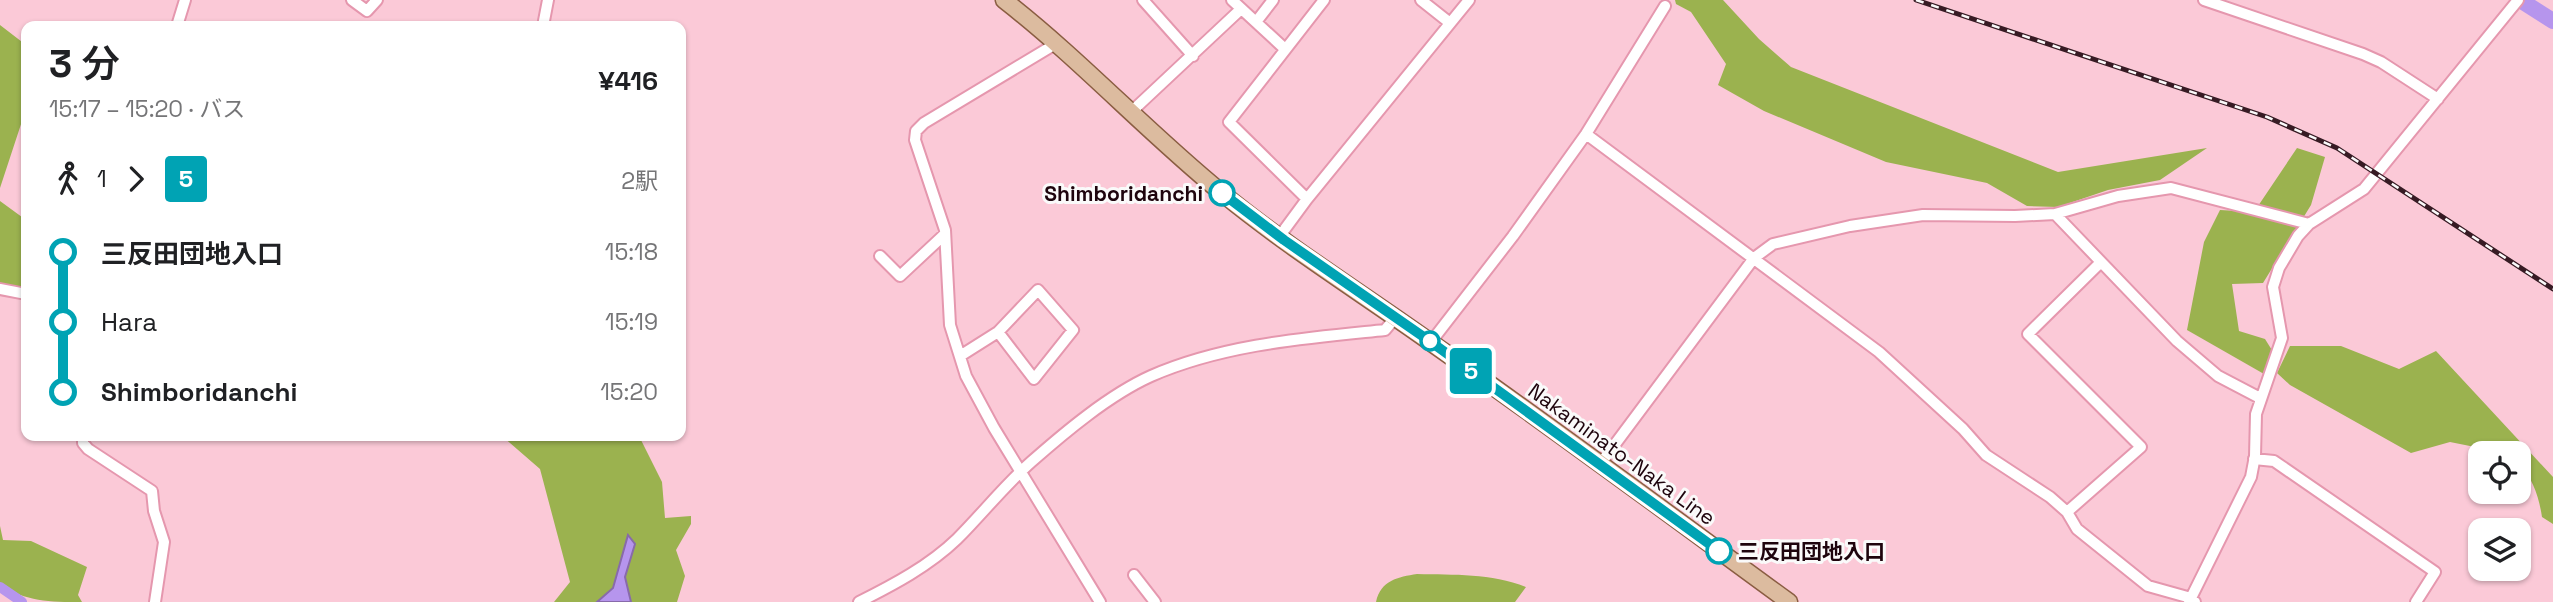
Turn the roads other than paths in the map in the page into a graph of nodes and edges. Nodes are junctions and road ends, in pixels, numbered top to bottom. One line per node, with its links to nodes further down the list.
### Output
1 (185, 0): 16 (street)
2 (352, 0): 3 (street)
3 (377, 0)
4 (548, 0): 17 (street)
5 (1004, 0): 20 (main road, Nakaminato-Naka Line)
6 (1143, 0): 22 (street)
7 (1231, 0): 15 (street)
8 (1273, 0): 18 (street)
9 (1324, 0): 21 (street)
10 (1421, 0): 19 (street)
11 (1469, 0): 19 (street)
12 (2204, 0): 23 (street)
13 (2517, 1): 23 (street)
14 (1665, 6): 25 (street)
15 (1241, 9): 18 (street); 22 (street)
16 (179, 21)
17 (543, 21)
18 (1256, 22): 21 (street)
19 (1450, 23): 26 (street)
20 (1057, 43): 24 (main road, Nakaminato-Naka Line); 29 (street)
21 (1285, 50): 26 (street)
22 (1193, 56): 24 (street)
23 (2438, 99): 28 (street)
24 (1130, 113): 30 (main road, Nakaminato-Naka Line)
25 (1586, 134): 32 (street); 38 (street)
26 (1307, 199): 30 (street)
27 (2055, 214): 28 (street); 32 (street); 33 (street)
28 (2309, 224): 40 (street)
29 (945, 234): 31 (street); 39 (street)
30 (1279, 237): 36 (main road, Nakaminato-Naka Line)
31 (880, 256)
32 (1754, 258): 43 (street); 45 (street)
33 (2100, 263): 40 (street); 45 (street)
34 (0, 289): 35 (street)
35 (21, 293)
36 (1395, 318): 38 (main road, Nakaminato-Naka Line); 44 (street)
37 (998, 332): 37 (street); 39 (street)
38 (1431, 342): 43 (main road, Nakaminato-Naka Line)
39 (960, 356): 44 (street)
40 (2260, 398): 42 (street)
41 (83, 441): 49 (street)
42 (2254, 460): 48 (street); 53 (street)
43 (1601, 463): 47 (main road, Nakaminato-Naka Line)
44 (1021, 472): 50 (street); 51 (street)
45 (2067, 512): 48 (street)
46 (1134, 575): 52 (street)
47 (1782, 600)
48 (2192, 601)
49 (155, 602)
50 (859, 602)
51 (1100, 602)
52 (1155, 602)
53 (2416, 602)

